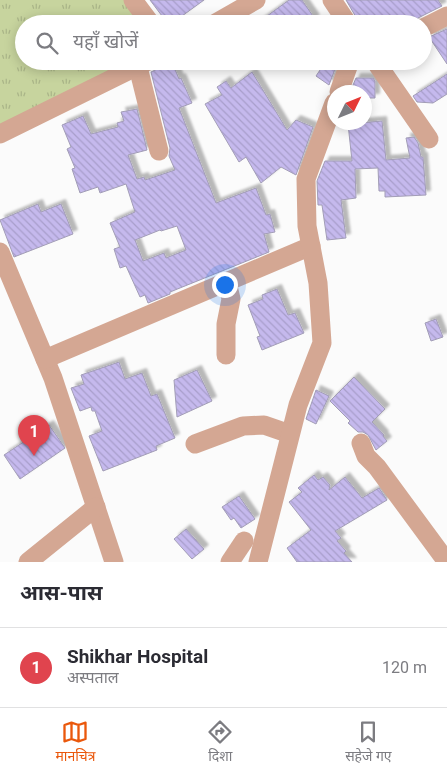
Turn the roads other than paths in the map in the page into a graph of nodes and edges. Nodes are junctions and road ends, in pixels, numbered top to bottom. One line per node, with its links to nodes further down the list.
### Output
1 (134, 0): 4 (street)
2 (256, 0): 5 (street)
3 (332, 0): 6 (street)
4 (145, 15)
5 (230, 15)
6 (342, 15)
7 (447, 16): 8 (street)
8 (432, 24)
9 (131, 70): 15 (street)
10 (144, 70): 17 (street)
11 (347, 70): 13 (street)
12 (380, 70): 16 (street)
13 (341, 85)
14 (327, 122): 18 (street)
15 (0, 134)
16 (429, 139)
17 (159, 151)
18 (311, 246): 20 (street); 23 (street)
19 (0, 252): 22 (street)
20 (227, 282): 21 (street); 22 (street)
21 (226, 354)
22 (45, 359): 26 (street)
23 (290, 434): 25 (street); 31 (street)
24 (361, 442): 32 (street)
25 (195, 444)
26 (96, 507): 28 (street); 29 (street)
27 (244, 542): 30 (street)
28 (28, 562)
29 (114, 562)
30 (230, 562)
31 (259, 562)
32 (447, 562)

